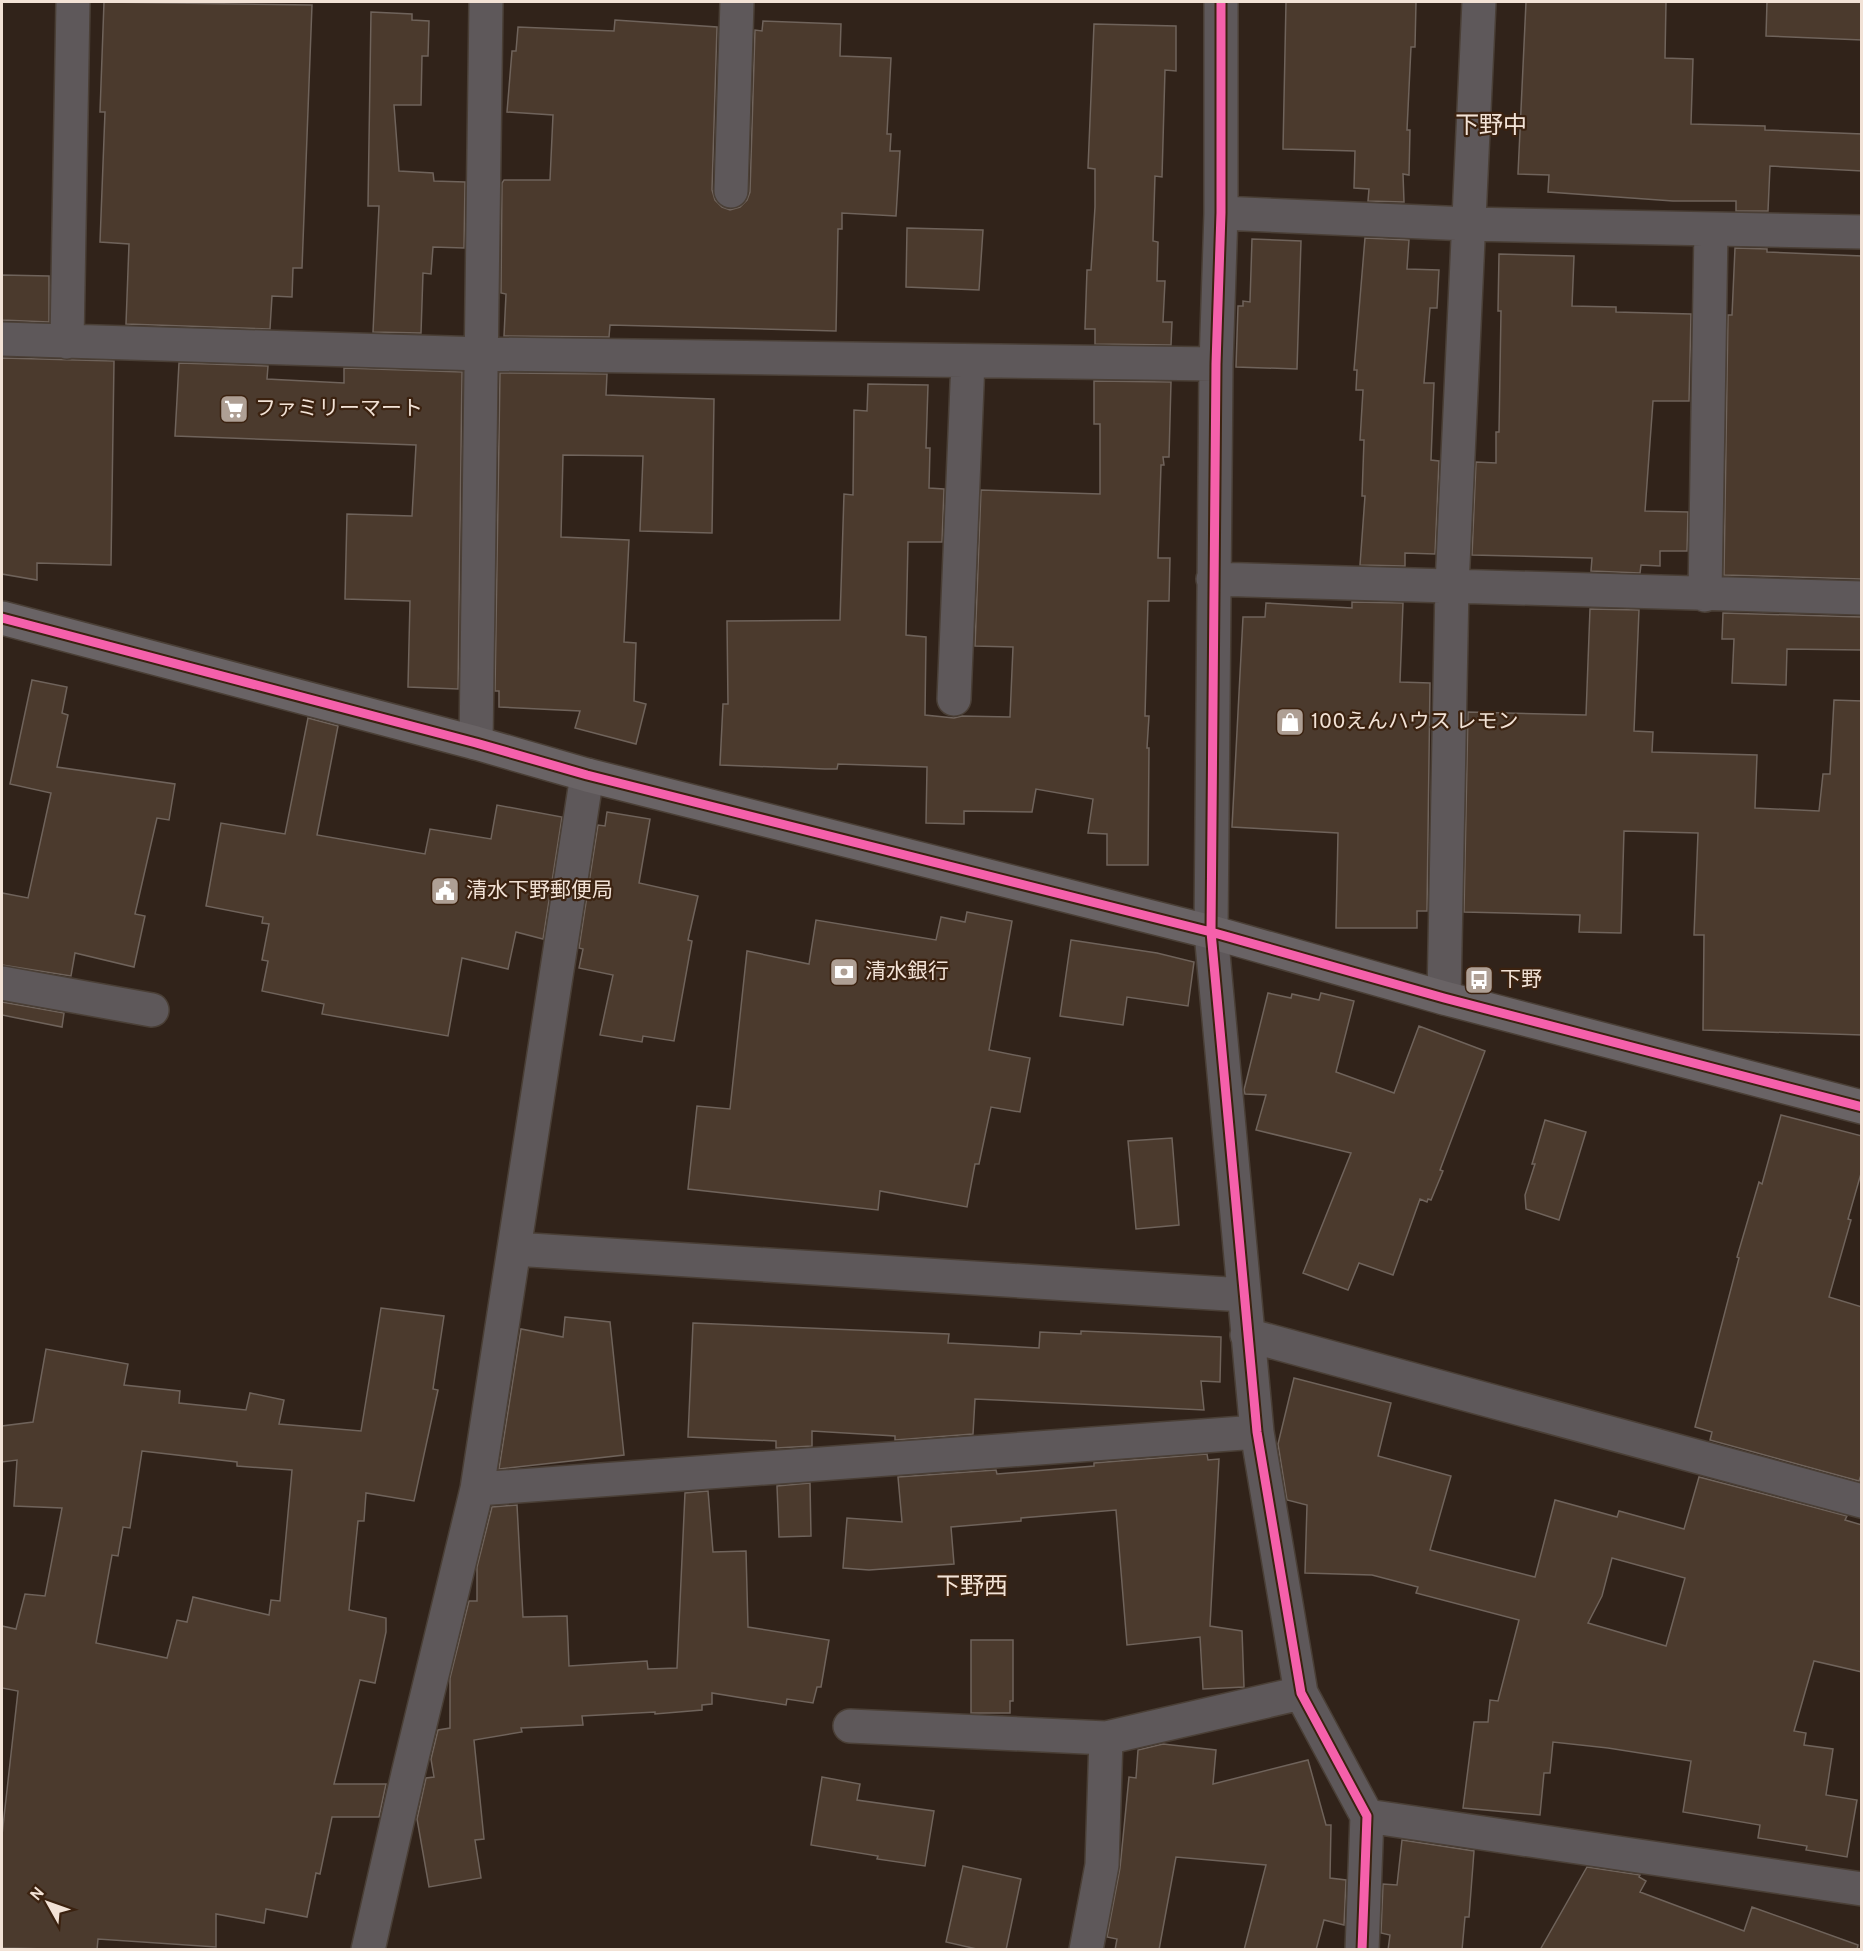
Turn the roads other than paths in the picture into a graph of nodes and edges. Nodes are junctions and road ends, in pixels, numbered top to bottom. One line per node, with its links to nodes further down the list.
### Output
1 (73, 2): 13 (street)
2 (486, 2): 14 (street)
3 (737, 2): 7 (street)
4 (1215, 2): 5 (street)
5 (1221, 2): 8 (street)
6 (1479, 2): 9 (street)
7 (731, 191)
8 (1221, 213): 9 (street); 16 (street)
9 (1468, 224): 10 (street); 18 (street)
10 (1711, 229): 11 (street); 19 (street)
11 (1862, 232)
12 (2, 339): 13 (street)
13 (67, 342): 14 (street)
14 (482, 354): 15 (street); 23 (street)
15 (968, 361): 16 (street); 22 (street)
16 (1216, 364): 17 (street)
17 (1214, 579): 18 (street); 25 (street)
18 (1452, 585): 19 (street); 27 (street)
19 (1705, 595): 20 (street)
20 (1862, 598)
21 (2, 618): 23 (street)
22 (954, 699)
23 (476, 743): 24 (street)
24 (587, 775): 25 (street); 30 (street)
25 (1211, 932): 27 (street); 31 (street)
26 (2, 983): 28 (street)
27 (1444, 998): 29 (street)
28 (152, 1010)
29 (1862, 1107)
30 (514, 1249): 31 (street); 34 (street)
31 (1244, 1295): 32 (street)
32 (1247, 1335): 33 (street); 35 (street)
33 (1257, 1432): 34 (street); 36 (street)
34 (477, 1489): 41 (street)
35 (1862, 1501)
36 (1300, 1693): 38 (street); 39 (street)
37 (850, 1726): 38 (street)
38 (1106, 1738): 42 (street)
39 (1367, 1816): 40 (street); 43 (street)
40 (1862, 1889)
41 (368, 1950)
42 (1086, 1950)
43 (1362, 1950)

